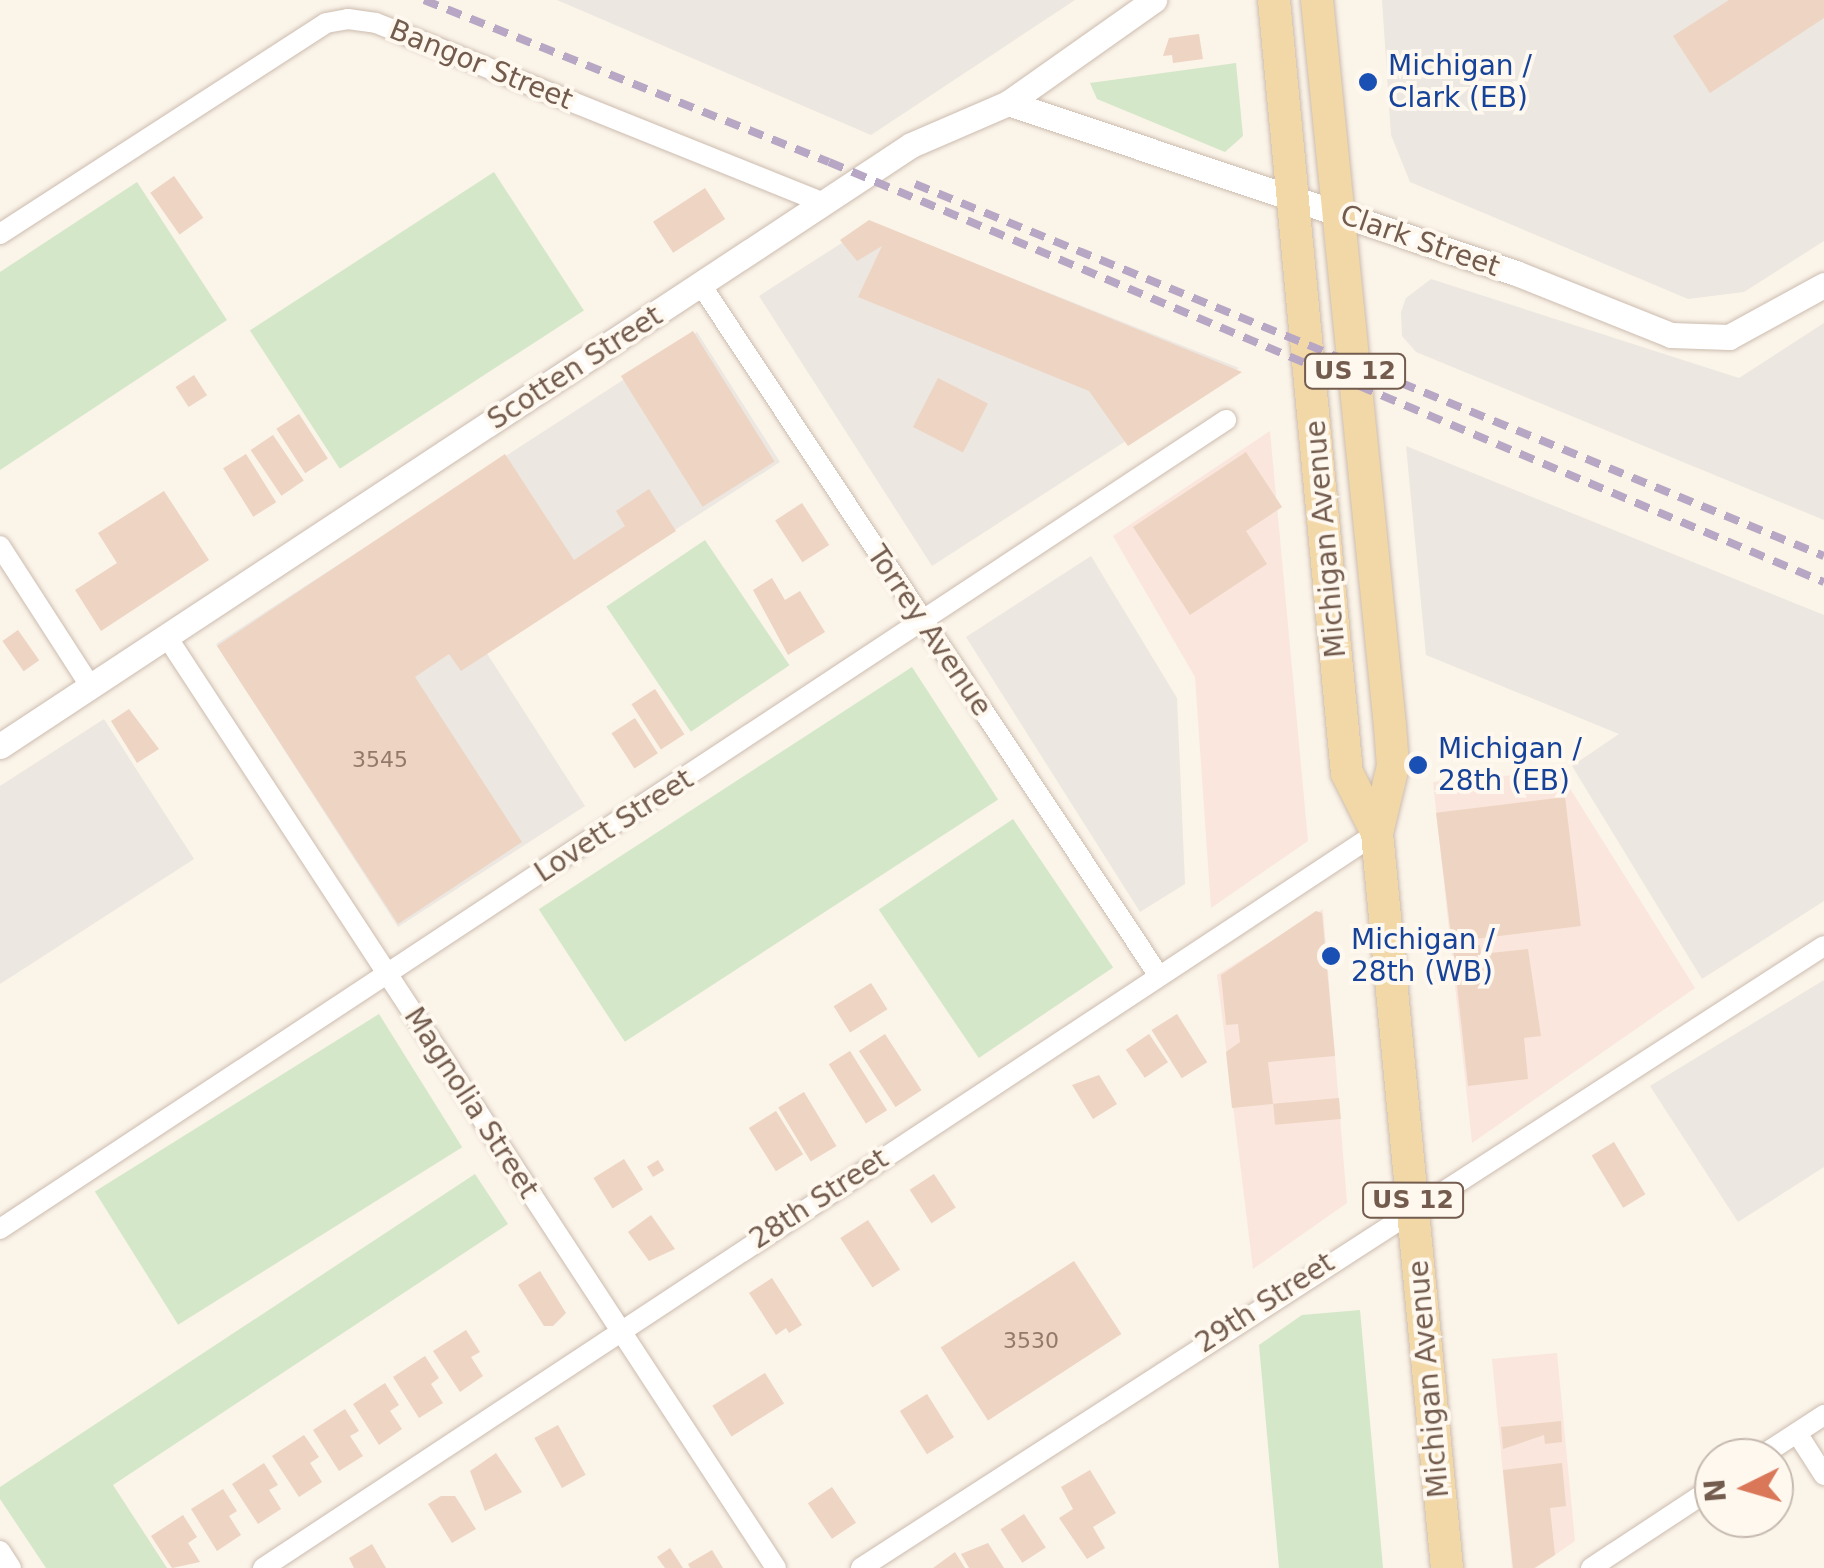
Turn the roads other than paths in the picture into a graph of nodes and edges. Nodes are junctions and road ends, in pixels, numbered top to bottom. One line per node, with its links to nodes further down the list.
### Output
1 (1154, 0): 4 (street, Scotten Street)
2 (1274, 0): 5 (main road, Michigan Avenue / US 12)
3 (1317, 0): 7 (main road, Michigan Avenue / US 12)
4 (1008, 103): 5 (street, Clark Street); 6 (street, Scotten Street)
5 (1294, 200): 7 (street, Clark Street); 17 (main road, Michigan Avenue / US 12)
6 (826, 204): 8 (street, Bangor Street); 9 (street, Scotten Street)
7 (1342, 214): 10 (street, Clark Street); 17 (main road, Michigan Avenue / US 12)
8 (0, 234)
9 (702, 285): 13 (street, Torrey Avenue); 14 (street, Scotten Street)
10 (1824, 286)
11 (1226, 420): 13 (street, Lovett Street)
12 (0, 546): 15 (street)
13 (924, 622): 19 (street, Lovett Street); 20 (street, Torrey Avenue)
14 (167, 636): 15 (street, Scotten Street); 19 (street, Magnolia Street)
15 (91, 687): 16 (street, Scotten Street)
16 (0, 746)
17 (1377, 832): 20 (street, 28th Street); 21 (main road, Michigan Avenue / US 12)
18 (1824, 946): 21 (street, 29th Street)
19 (387, 974): 22 (street, Lovett Street); 23 (street, Magnolia Street)
20 (1159, 976): 23 (street, 28th Street)
21 (1414, 1208): 33 (street, 29th Street); 34 (main road, Michigan Avenue / US 12)
22 (0, 1229)
23 (620, 1330): 31 (street, 28th Street); 32 (street, Magnolia Street)
24 (1824, 1415): 25 (street)
25 (1797, 1433): 26 (street); 27 (street)
26 (1789, 1438)
27 (1824, 1475)
28 (1694, 1500): 35 (street)
29 (0, 1551): 30 (street)
30 (11, 1568)
31 (262, 1568)
32 (776, 1568)
33 (861, 1568)
34 (1447, 1568)
35 (1591, 1568)

